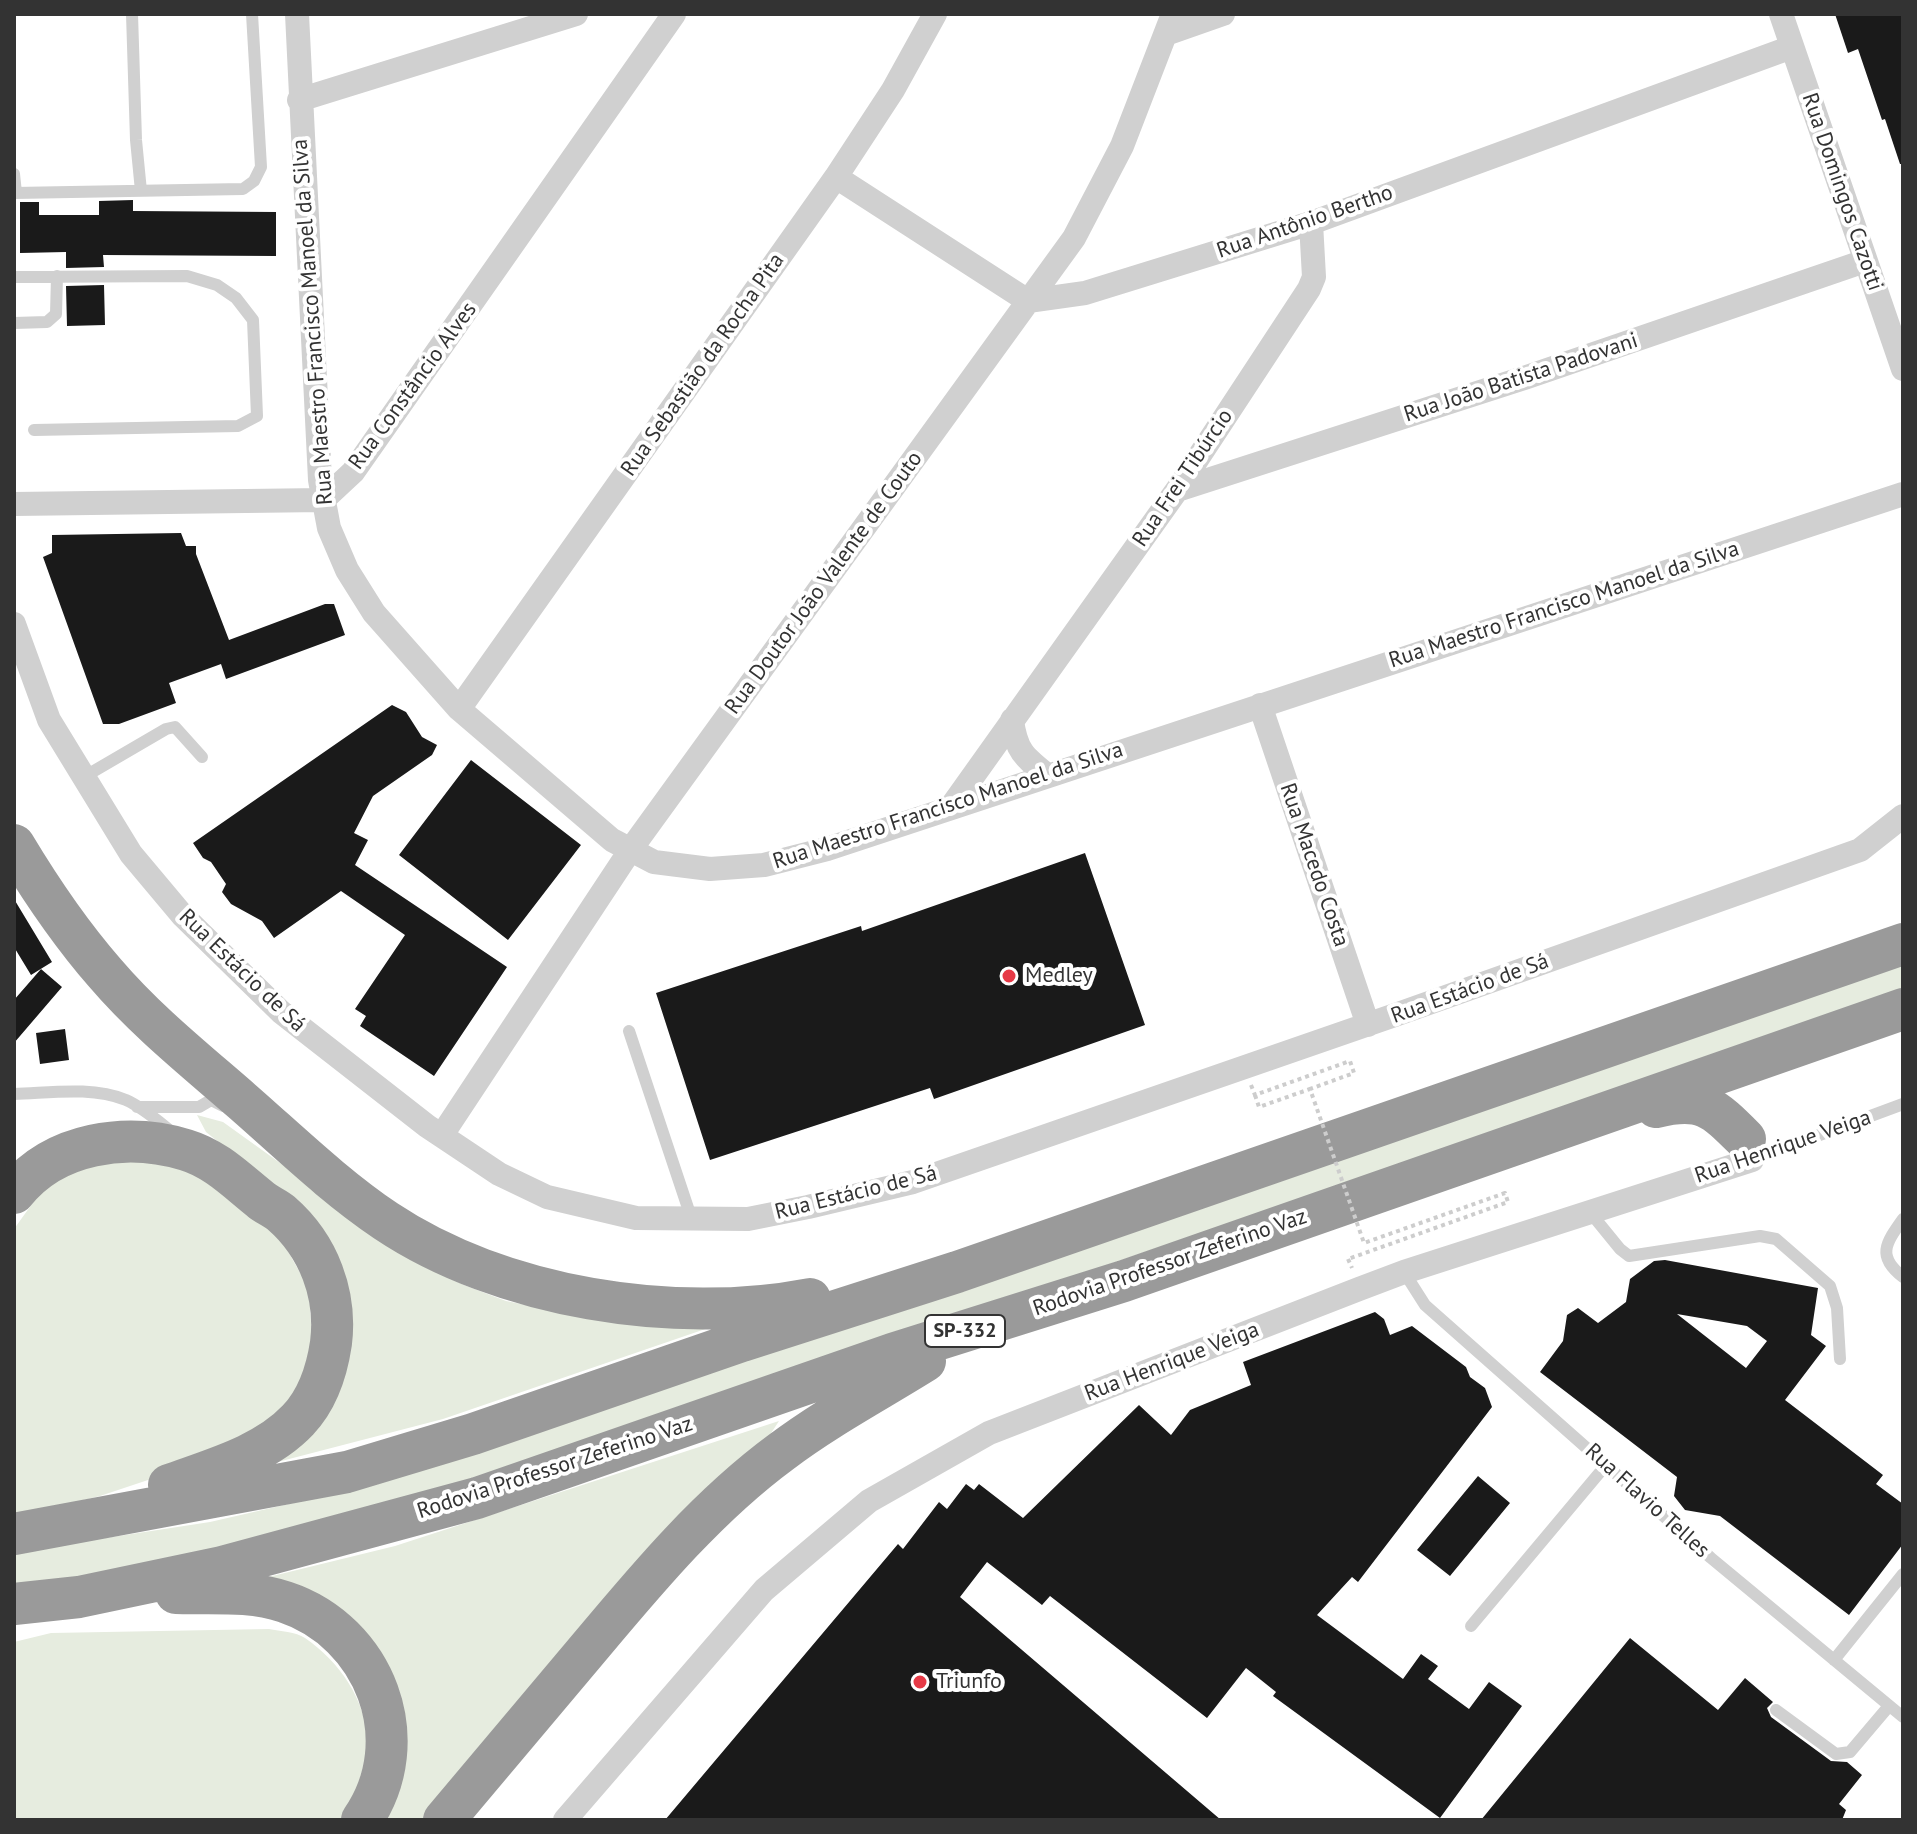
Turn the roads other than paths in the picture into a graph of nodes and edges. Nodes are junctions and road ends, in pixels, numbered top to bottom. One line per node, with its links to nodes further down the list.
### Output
1 (132, 14): 14 (lane)
2 (252, 14): 14 (lane)
3 (297, 14): 11 (street, Rua Maestro Francisco Manoel da Silva)
4 (576, 14): 11 (street)
5 (674, 14): 26 (street, Rua Constâncio Alves)
6 (935, 14): 13 (street, Rua Sebastião da Rocha Pita)
7 (1223, 14): 9 (street)
8 (1781, 14): 10 (street, Rua Domingos Cazotti)
9 (1169, 24): 20 (street, Rua Doutor João Valente de Couto)
10 (1792, 47): 16 (street, Rua Antônio Bertho); 17 (street, Rua Domingos Cazotti)
11 (299, 100): 26 (street, Rua Maestro Francisco Manoel da Silva)
12 (14, 174): 15 (lane)
13 (836, 177): 20 (street); 30 (street, Rua Sebastião da Rocha Pita)
14 (141, 191): 15 (lane)
15 (15, 193)
16 (1311, 223): 20 (street, Rua Antônio Bertho); 24 (street, Rua Frei Tibúrcio)
17 (1865, 261): 22 (street, Rua Domingos Cazotti); 24 (street, Rua João Batista Padovani)
18 (57, 276): 19 (lane); 21 (lane); 23 (lane)
19 (14, 277)
20 (1028, 301): 38 (street, Rua Doutor João Valente de Couto)
21 (14, 323)
22 (1903, 369)
23 (34, 430)
24 (1177, 490): 31 (street, Rua Frei Tibúrcio)
25 (1903, 494): 29 (street, Rua Maestro Francisco Manoel da Silva)
26 (323, 500): 27 (street); 30 (street, Rua Maestro Francisco Manoel da Silva)
27 (14, 504)
28 (14, 624): 34 (street, Rua Estácio de Sá)
29 (1260, 705): 33 (street, Rua Maestro Francisco Manoel da Silva); 41 (street, Rua Macedo Costa)
30 (459, 709): 38 (street, Rua Maestro Francisco Manoel da Silva)
31 (1012, 720): 33 (street); 35 (street, Rua Frei Tibúrcio)
32 (202, 757): 34 (lane)
33 (1048, 776): 35 (street, Rua Maestro Francisco Manoel da Silva)
34 (82, 778): 47 (street, Rua Estácio de Sá)
35 (951, 807): 38 (street, Rua Maestro Francisco Manoel da Silva)
36 (1903, 816): 41 (street, Rua Estácio de Sá)
37 (14, 845): 46 (highway)
38 (631, 849): 47 (street, Rua Doutor João Valente de Couto)
39 (1903, 944): 55 (highway, SP-332)
40 (1903, 1010): 48 (highway, Rodovia Professor Zeferino Vaz / SP-332); 49 (highway)
41 (1368, 1025): 54 (street, Rua Estácio de Sá)
42 (629, 1031): 54 (lane)
43 (14, 1094): 45 (lane)
44 (1903, 1104): 49 (lane, Rua Henrique Veiga)
45 (137, 1107): 46 (lane); 50 (lane)
46 (278, 1133): 55 (highway)
47 (442, 1135): 54 (street, Rua Estácio de Sá)
48 (1538, 1136): 49 (highway); 58 (highway, Rodovia Professor Zeferino Vaz / SP-332)
49 (1749, 1149): 52 (street, Rua Henrique Veiga)
50 (234, 1175): 51 (highway); 61 (highway)
51 (14, 1193)
52 (1589, 1211): 56 (street, Rua Henrique Veiga); 59 (lane)
53 (1903, 1219): 57 (lane)
54 (692, 1220)
55 (957, 1272): 61 (highway, SP-332)
56 (1404, 1272): 60 (lane, Rua Flavio Telles); 72 (street, Rua Henrique Veiga)
57 (1903, 1277)
58 (1124, 1281): 63 (highway, Rodovia Professor Zeferino Vaz / SP-332); 71 (highway)
59 (1840, 1359)
60 (1606, 1465): 65 (lane); 66 (lane, Rua Flavio Telles)
61 (23, 1533)
62 (1903, 1574): 66 (lane)
63 (79, 1597): 64 (highway, Rodovia Professor Zeferino Vaz / SP-332); 70 (highway)
64 (14, 1604)
65 (1471, 1626)
66 (1834, 1660): 67 (lane, Rua Flavio Telles)
67 (1889, 1706): 68 (lane); 69 (lane, Rua Flavio Telles)
68 (1776, 1710)
69 (1903, 1717)
70 (362, 1820)
71 (444, 1820)
72 (565, 1820)

